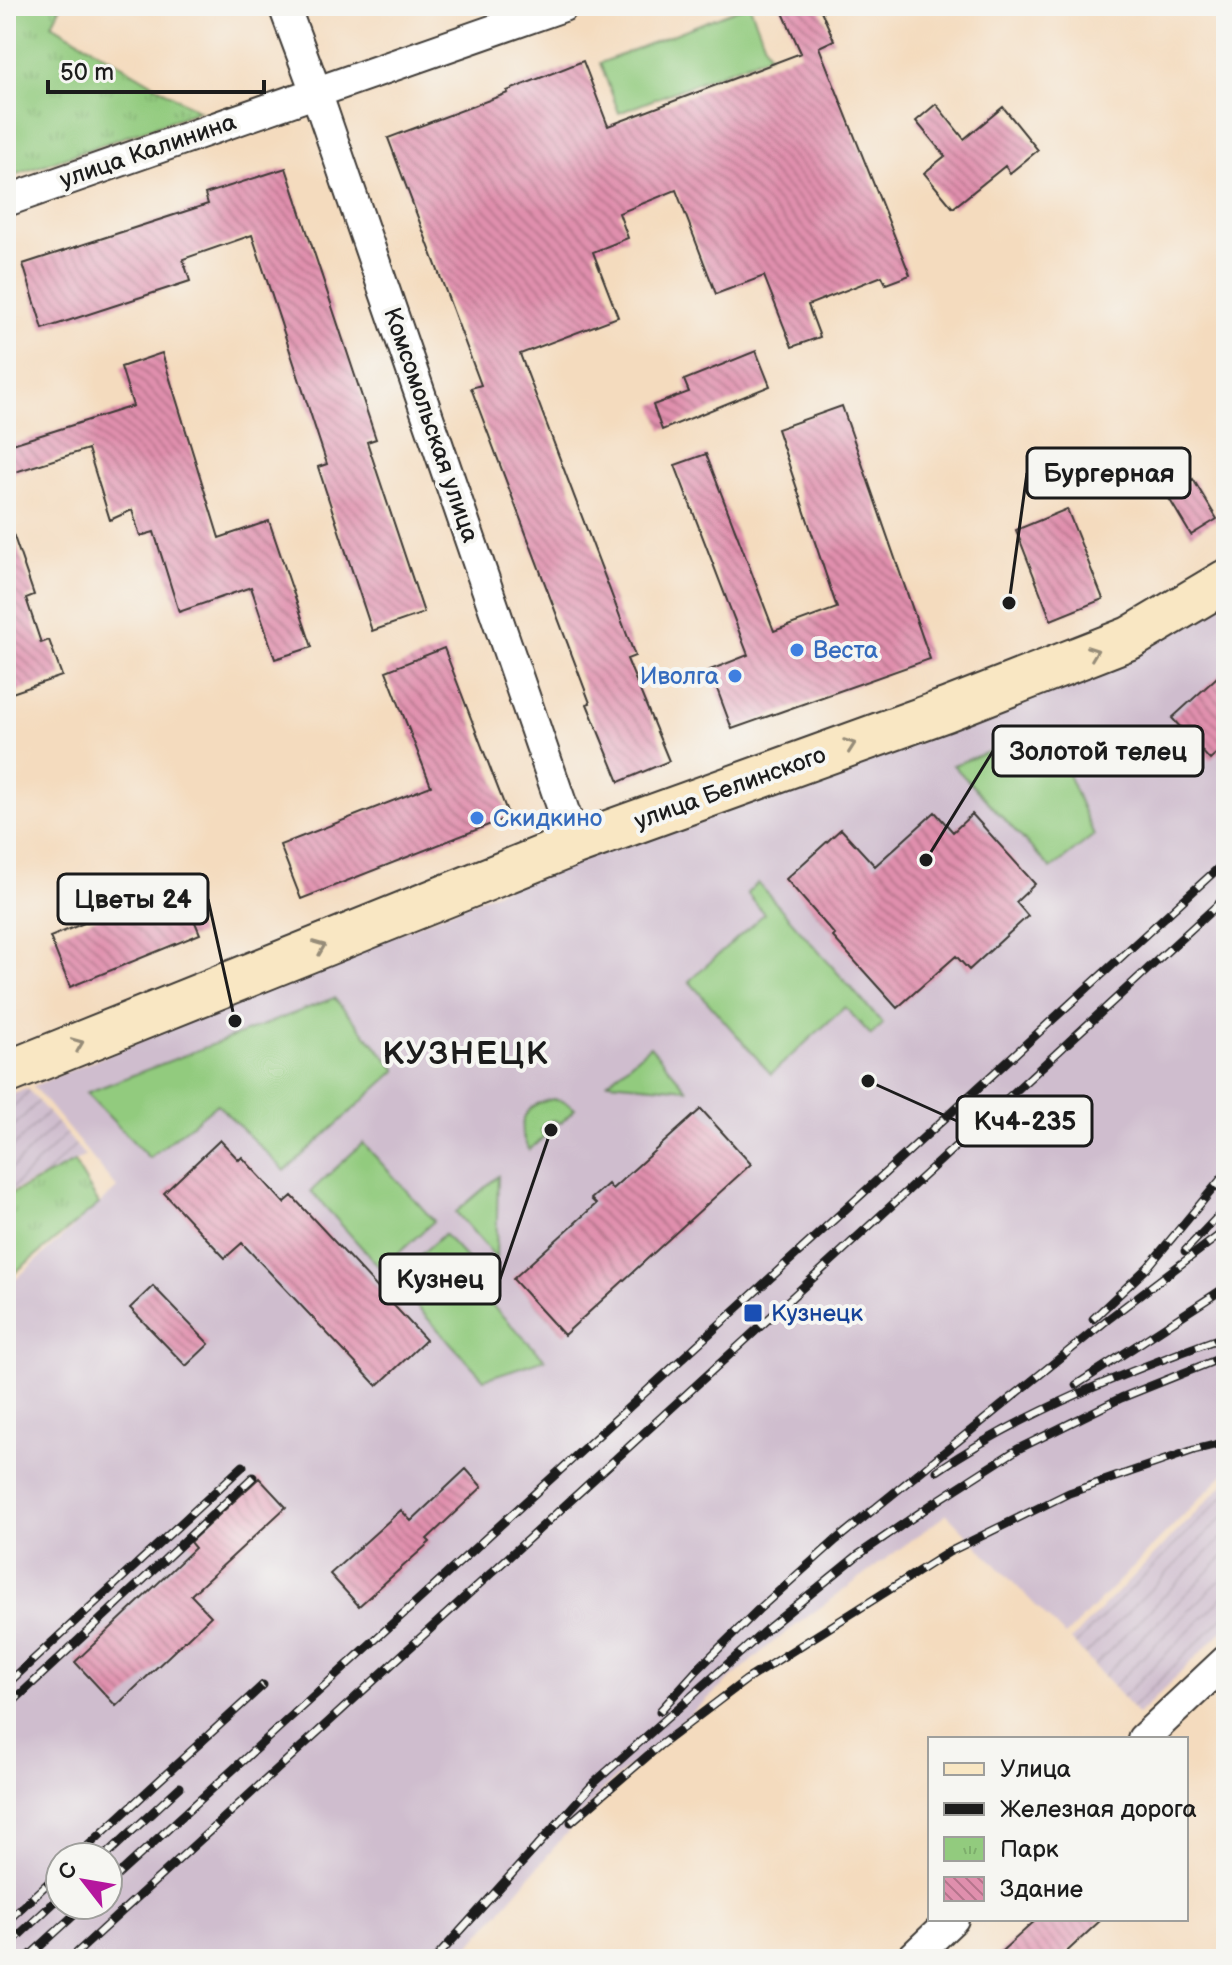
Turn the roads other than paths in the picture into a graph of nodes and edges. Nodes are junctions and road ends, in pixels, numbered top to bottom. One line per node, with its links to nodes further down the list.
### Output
1 (284, 6): 3 (street, Комсомольская улица)
2 (563, 6): 3 (street, улица Калинина)
3 (316, 92): 4 (street, улица Калинина); 6 (street, Комсомольская улица)
4 (6, 201)
5 (1226, 581): 6 (street, улица Белинского, one-way to 5)
6 (575, 844): 7 (street, улица Белинского, one-way to 6)
7 (6, 1073)
8 (1226, 1661): 9 (street)
9 (1145, 1737)
10 (951, 1921): 11 (street)
11 (911, 1959)

